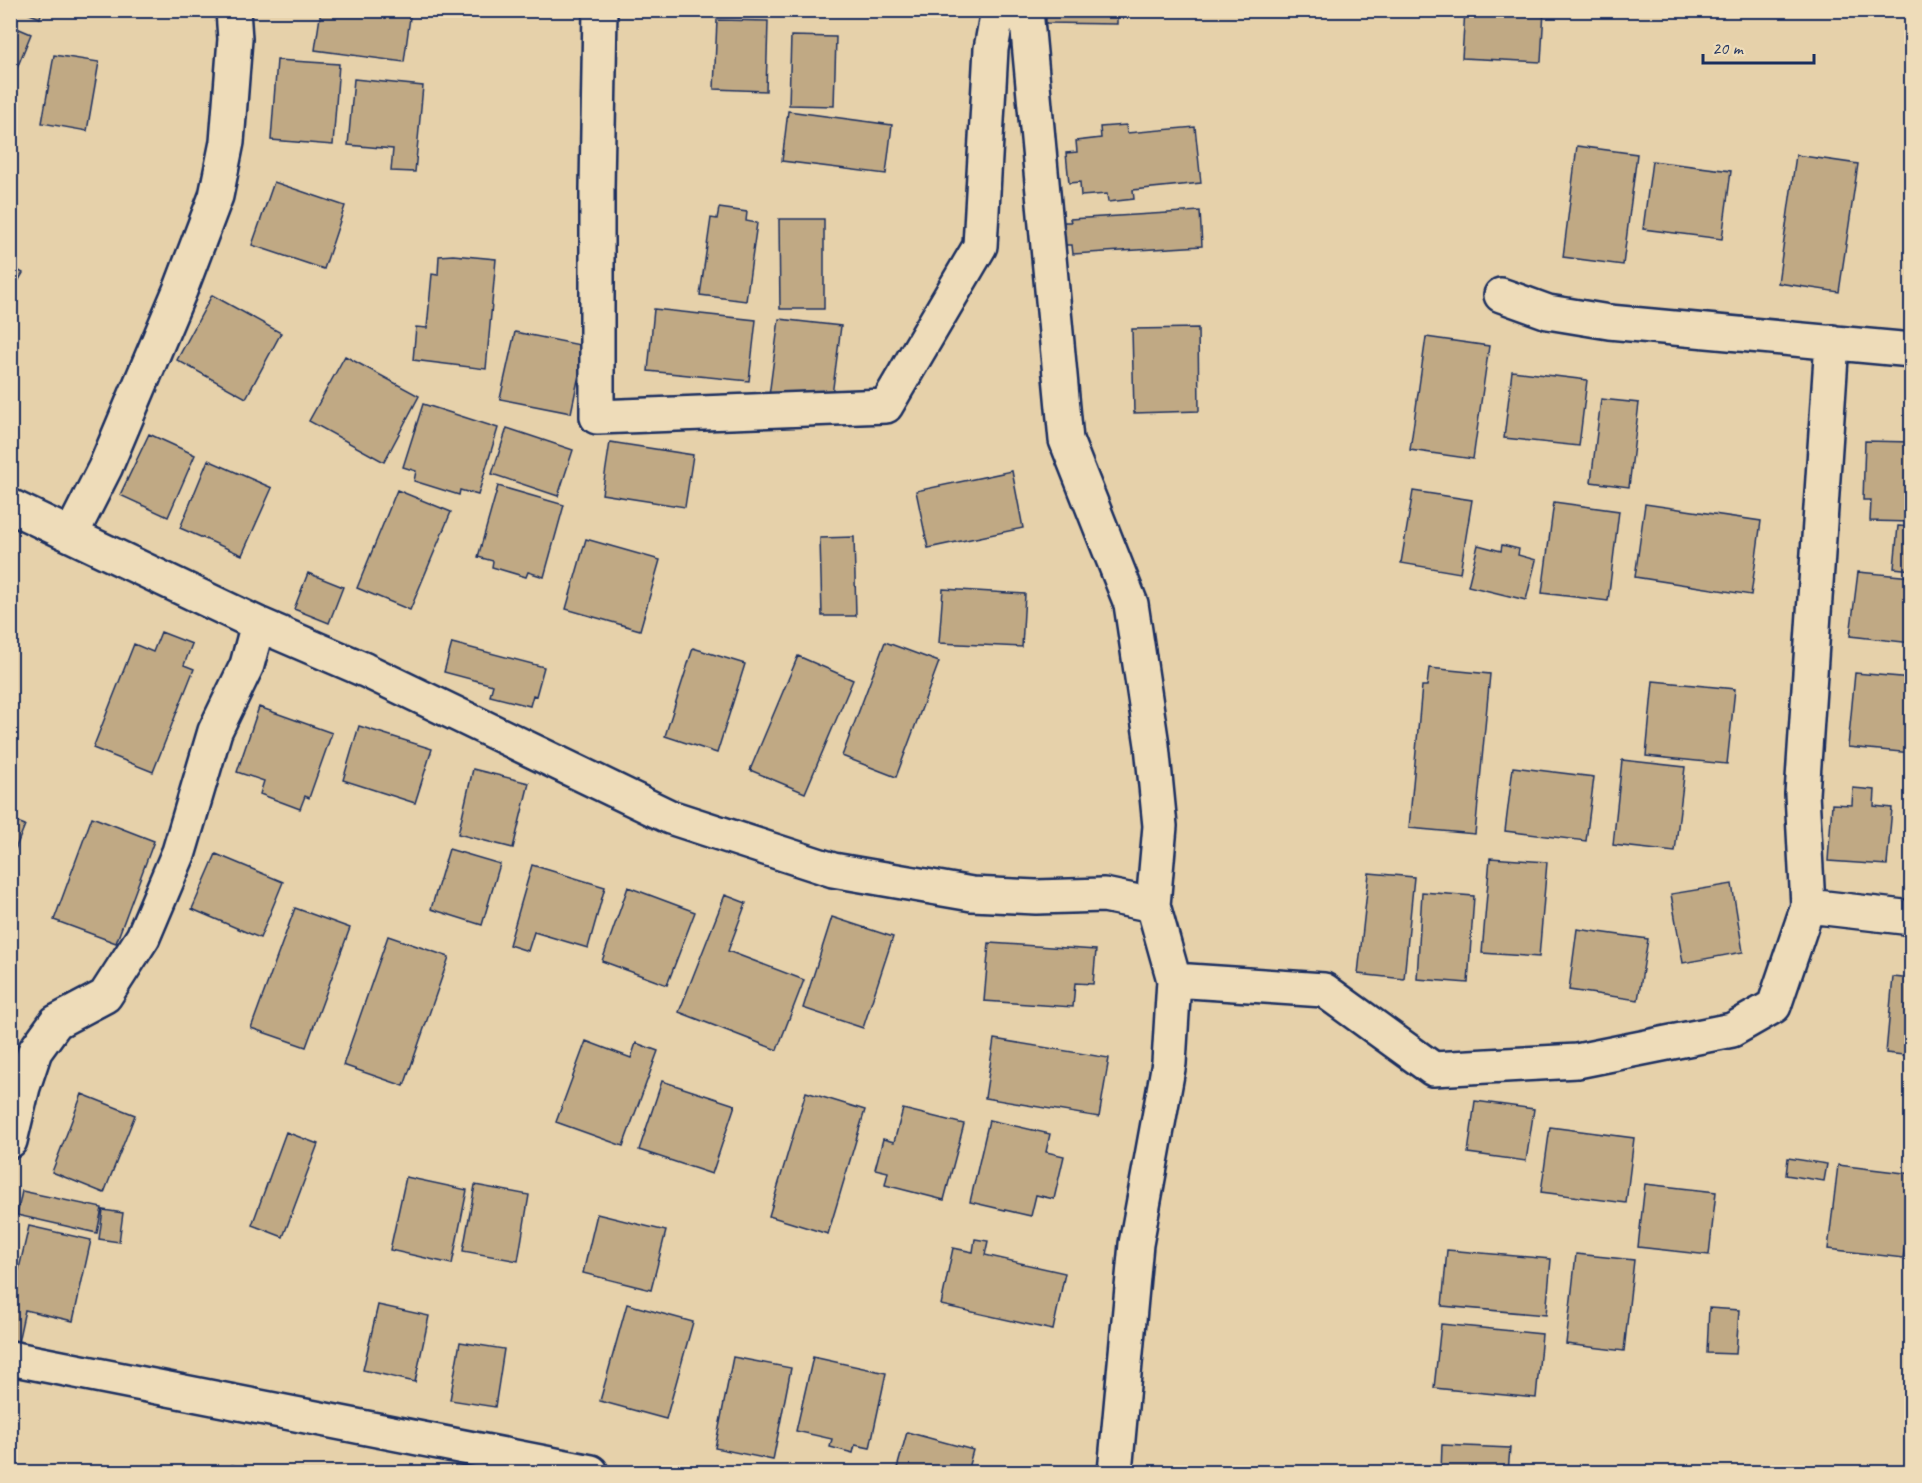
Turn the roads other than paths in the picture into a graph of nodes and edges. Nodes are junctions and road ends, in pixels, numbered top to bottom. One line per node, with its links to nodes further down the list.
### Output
1 (233, 10): 9 (street)
2 (600, 10): 3 (street)
3 (998, 10)
4 (1026, 10): 11 (street)
5 (1501, 296): 6 (street)
6 (1832, 342): 7 (street); 12 (street)
7 (1911, 350)
8 (10, 506): 9 (street)
9 (71, 535): 10 (street)
10 (258, 624): 11 (street); 15 (street)
11 (1153, 905): 14 (street)
12 (1808, 906): 13 (street); 14 (street)
13 (1911, 918)
14 (1174, 980): 18 (street)
15 (10, 1141)
16 (10, 1358): 17 (street)
17 (591, 1473)
18 (1115, 1473)

